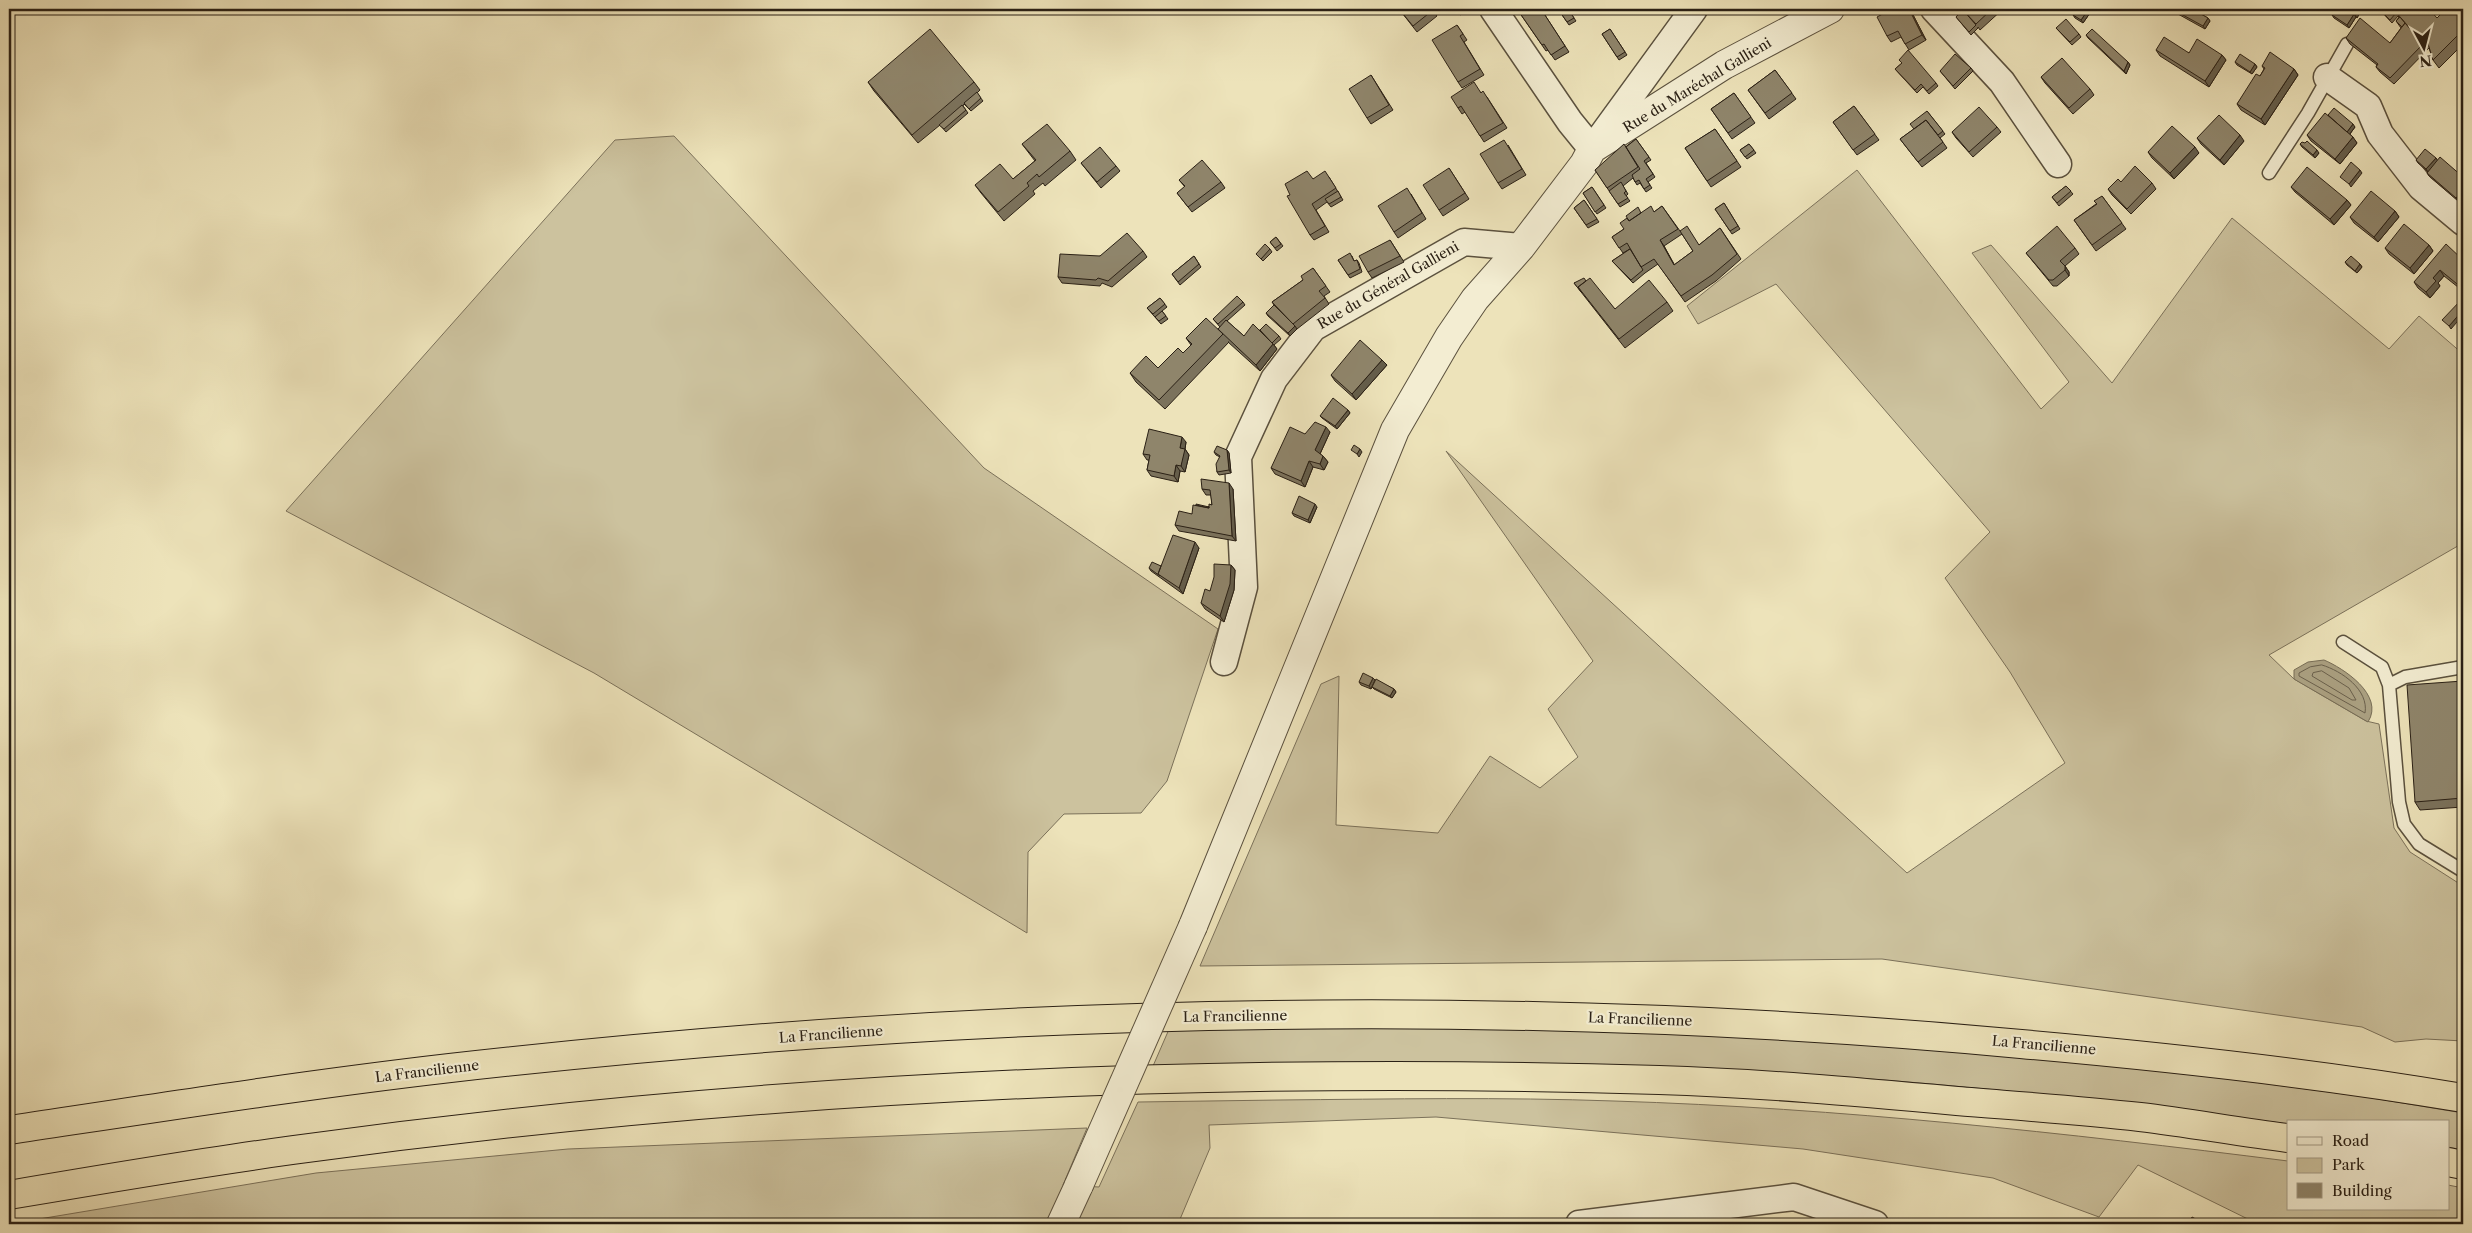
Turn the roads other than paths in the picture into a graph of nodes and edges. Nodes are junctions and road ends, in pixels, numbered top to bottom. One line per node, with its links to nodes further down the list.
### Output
1 (1493, 9): 7 (street)
2 (1694, 9): 7 (street)
3 (1830, 9): 7 (street, Rue du Maréchal Gallieni)
4 (1934, 9): 8 (street)
5 (2347, 44): 6 (lane)
6 (2327, 76): 9 (lane); 10 (street)
7 (1592, 149): 11 (street)
8 (2058, 164)
9 (2268, 173)
10 (2463, 222)
11 (1521, 247): 13 (street, Rue du Général Gallieni); 24 (street, bridge)
12 (2343, 642): 15 (lane)
13 (1224, 662)
14 (2463, 667): 15 (lane)
15 (2389, 685): 16 (lane)
16 (2463, 871)
17 (2463, 1098): 18 (highway, La Francilienne)
18 (9, 1130)
19 (2287, 1138): 22 (highway)
20 (2450, 1162): 21 (highway)
21 (2463, 1165)
22 (9, 1195)
23 (1605, 1223): 25 (street); 26 (street)
24 (1061, 1224)
25 (1579, 1224)
26 (1875, 1224)

